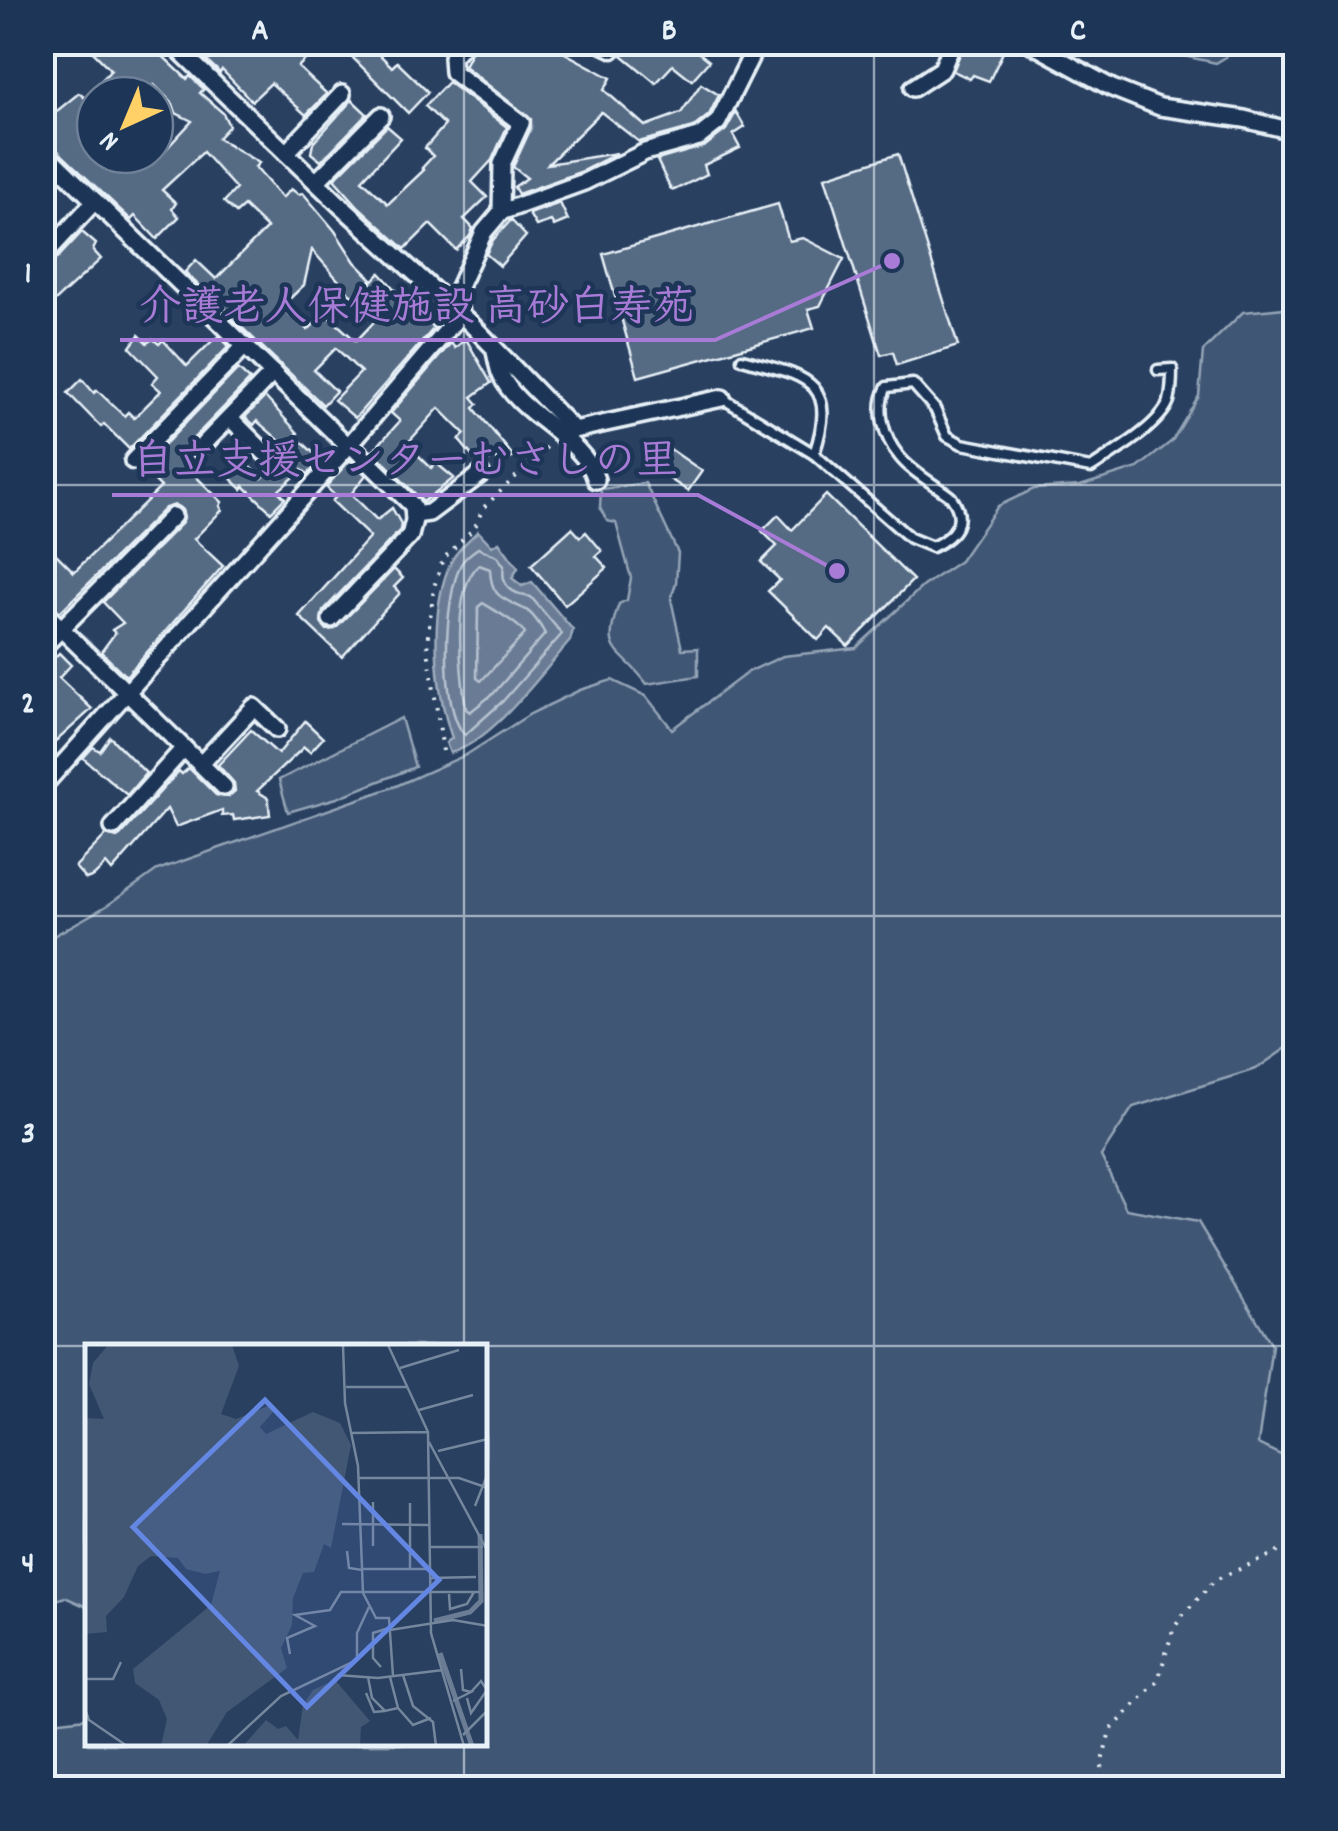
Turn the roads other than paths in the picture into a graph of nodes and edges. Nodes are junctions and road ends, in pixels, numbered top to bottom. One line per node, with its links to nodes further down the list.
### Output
1 (171, 42): 12 (street)
2 (465, 42): 16 (street)
3 (590, 42): 4 (lane)
4 (625, 42)
5 (758, 42): 16 (street)
6 (952, 42): 8 (street)
7 (1031, 43): 11 (street)
8 (913, 88)
9 (342, 94): 12 (street)
10 (382, 116): 14 (street)
11 (1296, 132)
12 (286, 153): 14 (street)
13 (44, 154): 15 (street)
14 (316, 182): 18 (street)
15 (95, 201): 17 (street); 19 (street)
16 (501, 212): 18 (street)
17 (42, 258)
18 (459, 316): 20 (street); 26 (street)
19 (244, 346): 23 (street); 30 (street)
20 (494, 348): 24 (street); 32 (street)
21 (742, 359): 29 (lane)
22 (1158, 370): 29 (lane)
23 (273, 374): 25 (street); 26 (street)
24 (722, 398): 29 (lane)
25 (230, 418): 27 (street); 28 (street)
26 (349, 445): 33 (street); 39 (street)
27 (199, 450)
28 (265, 453)
29 (814, 454)
30 (132, 461)
31 (481, 474): 33 (street)
32 (596, 480)
33 (414, 515): 36 (street)
34 (172, 516): 37 (street)
35 (42, 610): 37 (street)
36 (331, 619)
37 (62, 628): 38 (street); 39 (street)
38 (42, 648)
39 (127, 692): 41 (street); 43 (street)
40 (277, 729): 42 (street)
41 (184, 748): 42 (street); 45 (street)
42 (201, 764): 44 (street)
43 (42, 786)
44 (224, 787)
45 (113, 827)

